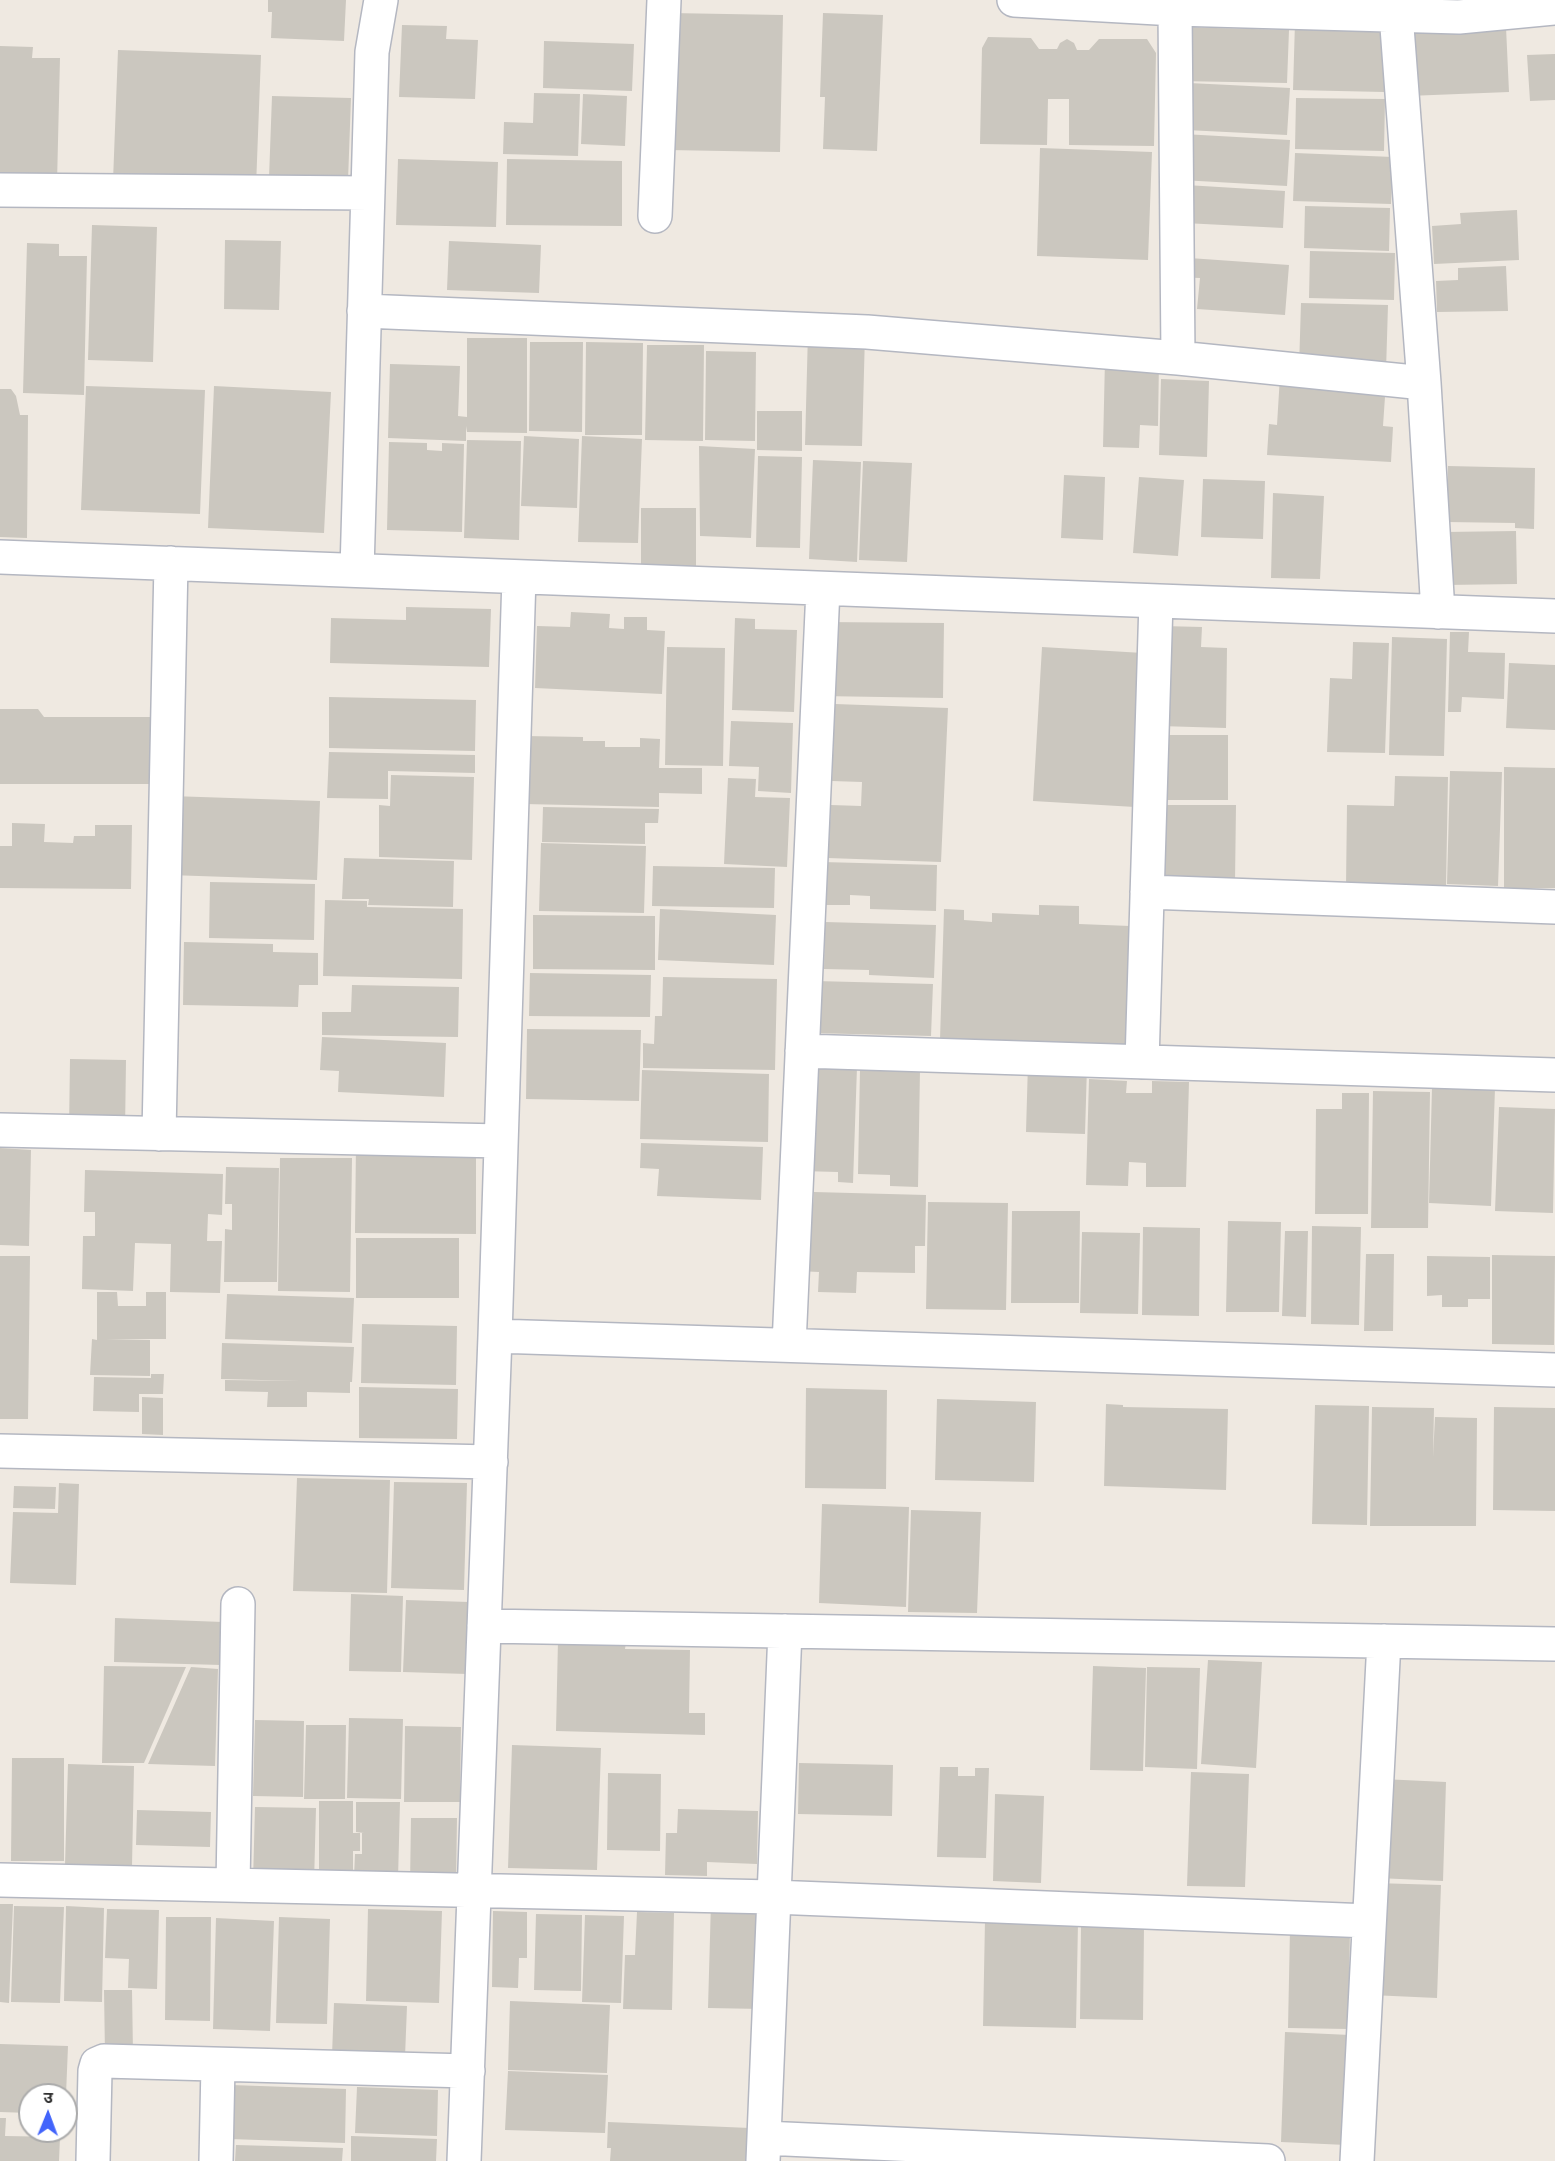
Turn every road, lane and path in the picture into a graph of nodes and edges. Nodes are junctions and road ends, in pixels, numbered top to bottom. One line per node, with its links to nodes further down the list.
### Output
1 (381, 0): 8 (street)
2 (664, 0): 9 (street)
3 (1014, 0): 5 (street)
4 (1555, 8): 6 (street)
5 (1175, 9): 6 (street); 11 (street)
6 (1396, 14): 12 (street)
7 (0, 190): 8 (street)
8 (368, 193): 10 (street)
9 (655, 216)
10 (364, 311): 11 (street); 15 (street)
11 (1178, 358): 12 (street)
12 (1424, 383): 19 (street)
13 (0, 557): 14 (street)
14 (171, 563): 15 (street); 27 (street)
15 (357, 570): 16 (street)
16 (519, 577): 17 (street); 28 (street)
17 (823, 588): 18 (street); 23 (street)
18 (1156, 601): 19 (street); 21 (street)
19 (1438, 612): 20 (street)
20 (1555, 616)
21 (1147, 892): 22 (street); 24 (street)
22 (1555, 908)
23 (802, 1051): 24 (street); 30 (street)
24 (1142, 1062): 25 (street)
25 (1555, 1076)
26 (0, 1130): 27 (street)
27 (159, 1134): 28 (street)
28 (501, 1141): 29 (street)
29 (495, 1336): 30 (street); 33 (street)
30 (789, 1345): 31 (street)
31 (1555, 1370)
32 (0, 1451): 33 (street)
33 (491, 1462): 35 (street)
34 (238, 1604): 40 (street)
35 (484, 1626): 36 (street); 41 (street)
36 (785, 1631): 37 (street); 42 (street)
37 (1384, 1641): 38 (street); 43 (street)
38 (1555, 1644)
39 (0, 1880): 40 (street)
40 (233, 1885): 41 (street)
41 (475, 1891): 42 (street); 45 (street)
42 (774, 1897): 43 (street); 46 (street)
43 (1369, 1921): 51 (street)
44 (218, 2065): 45 (street); 47 (street); 48 (street)
45 (468, 2071): 49 (street)
46 (763, 2150): 50 (street)
47 (93, 2161)
48 (216, 2161)
49 (464, 2161)
50 (1268, 2161)
51 (1357, 2161)

